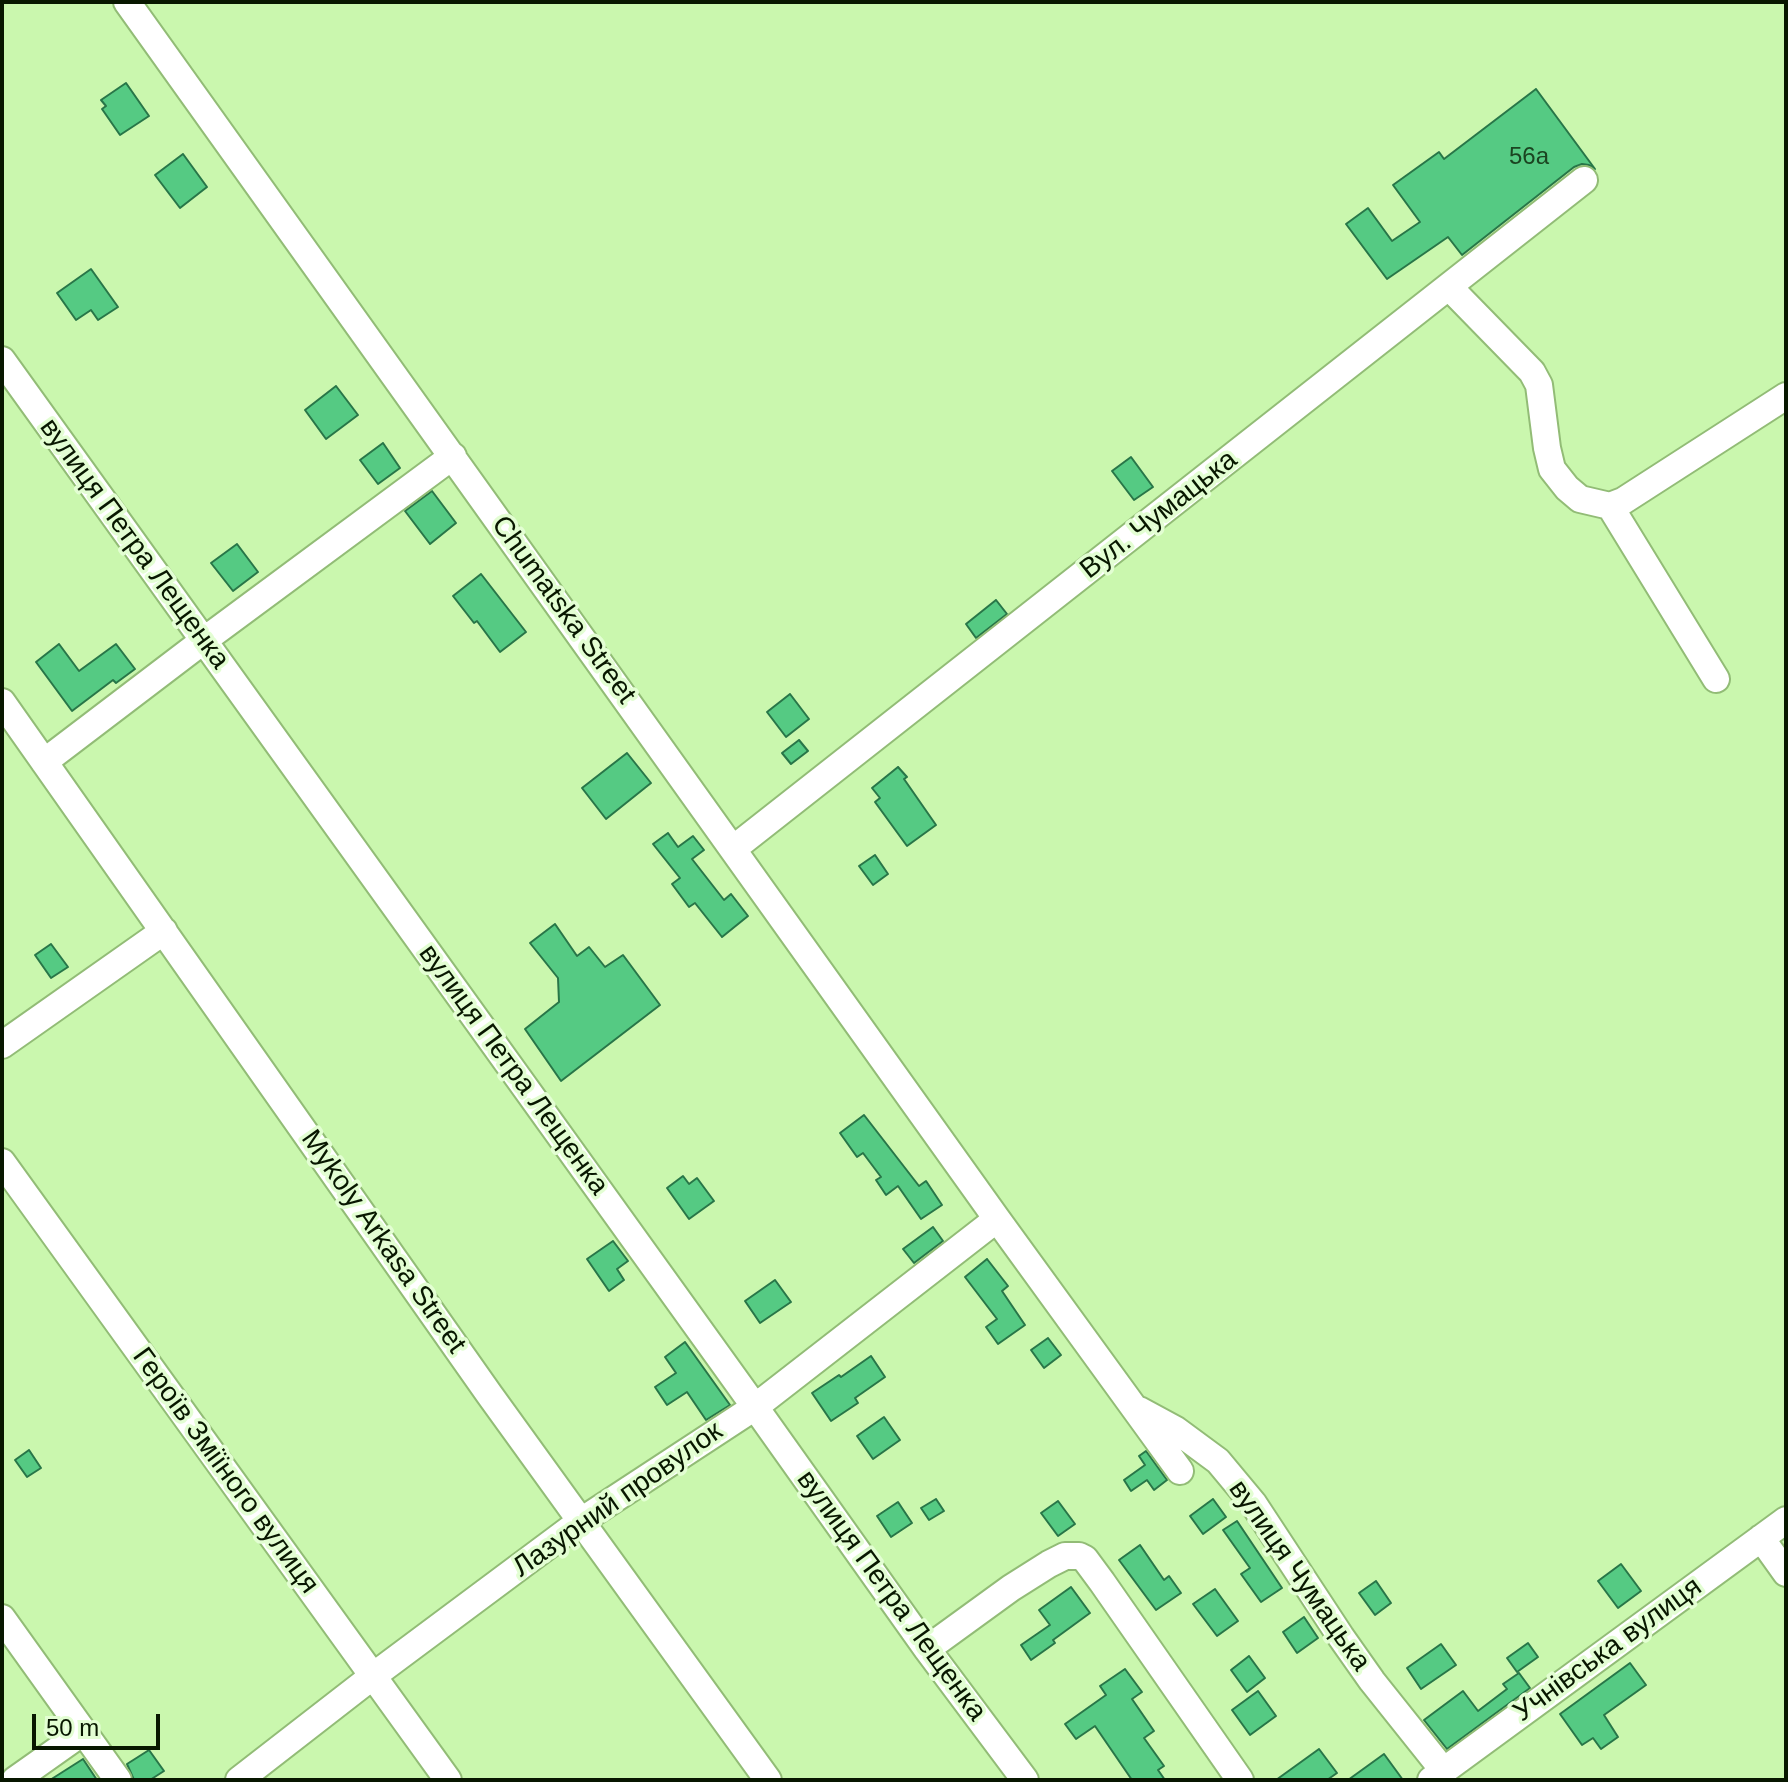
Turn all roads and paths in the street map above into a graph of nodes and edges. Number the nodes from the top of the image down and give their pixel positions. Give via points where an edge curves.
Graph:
1 (127, 2) edge
2 (1584, 180) dead end
3 (1449, 287) junction
4 (2, 360) edge
5 (10, 388) edge
6 (1786, 396) edge
7 (453, 456) junction
8 (1610, 506) junction
9 (203, 641) junction
10 (1716, 679) dead end
11 (2, 702) edge
12 (44, 762) junction
13 (733, 849) junction
14 (164, 931) junction
15 (2, 1045) edge
16 (2, 1162) edge
17 (997, 1219) junction
18 (755, 1407) junction
19 (1132, 1407) junction
20 (1180, 1471) dead end
21 (1786, 1520) edge
22 (581, 1521) junction
23 (1761, 1538) junction
24 (1786, 1573) edge
25 (2, 1618) edge
26 (927, 1649) junction
27 (373, 1676) junction
28 (83, 1732) junction
29 (1437, 1775) edge
30 (15, 1780) edge
31 (118, 1780) edge
32 (239, 1780) edge
33 (448, 1780) edge
34 (768, 1780) edge
35 (1025, 1780) edge
36 (1240, 1780) edge

1 - 7 street, Chumatska Street
2 - 3 street, Вул. Чумацька
3 - 8 street via 1532,372 1539,385 1552,469 1580,499
3 - 13 street, Вул. Чумацька
4 - 5 street, вулиця Петра Лещенка
5 - 9 street, вулиця Петра Лещенка
6 - 8 street
7 - 9 street
7 - 13 street, Chumatska Street
8 - 10 street
9 - 12 street
9 - 18 street, вулиця Петра Лещенка
11 - 12 street, Mykoly Arkasa Street
12 - 14 street, Mykoly Arkasa Street
13 - 17 street, Chumatska Street
14 - 15 street
14 - 22 street, Mykoly Arkasa Street
16 - 27 street, Героїв Зміїного вулиця
17 - 18 street, Лазурний провулок
17 - 19 street, Chumatska Street
18 - 22 street, Лазурний провулок
18 - 26 street, вулиця Петра Лещенка
19 - 20 street, Chumatska Street
19 - 29 street, вулиця Чумацька via 1218,1461 1253,1503
21 - 23 street, Учнівська вулиця
22 - 27 street, Лазурний провулок
22 - 34 street, Mykoly Arkasa Street
23 - 24 street
23 - 29 street, Учнівська вулиця
25 - 28 street
26 - 35 street, вулиця Петра Лещенка
26 - 36 street via 1049,1564 1079,1556
27 - 32 street, Лазурний провулок
27 - 33 street, Героїв Зміїного вулиця
28 - 30 street
28 - 31 street

